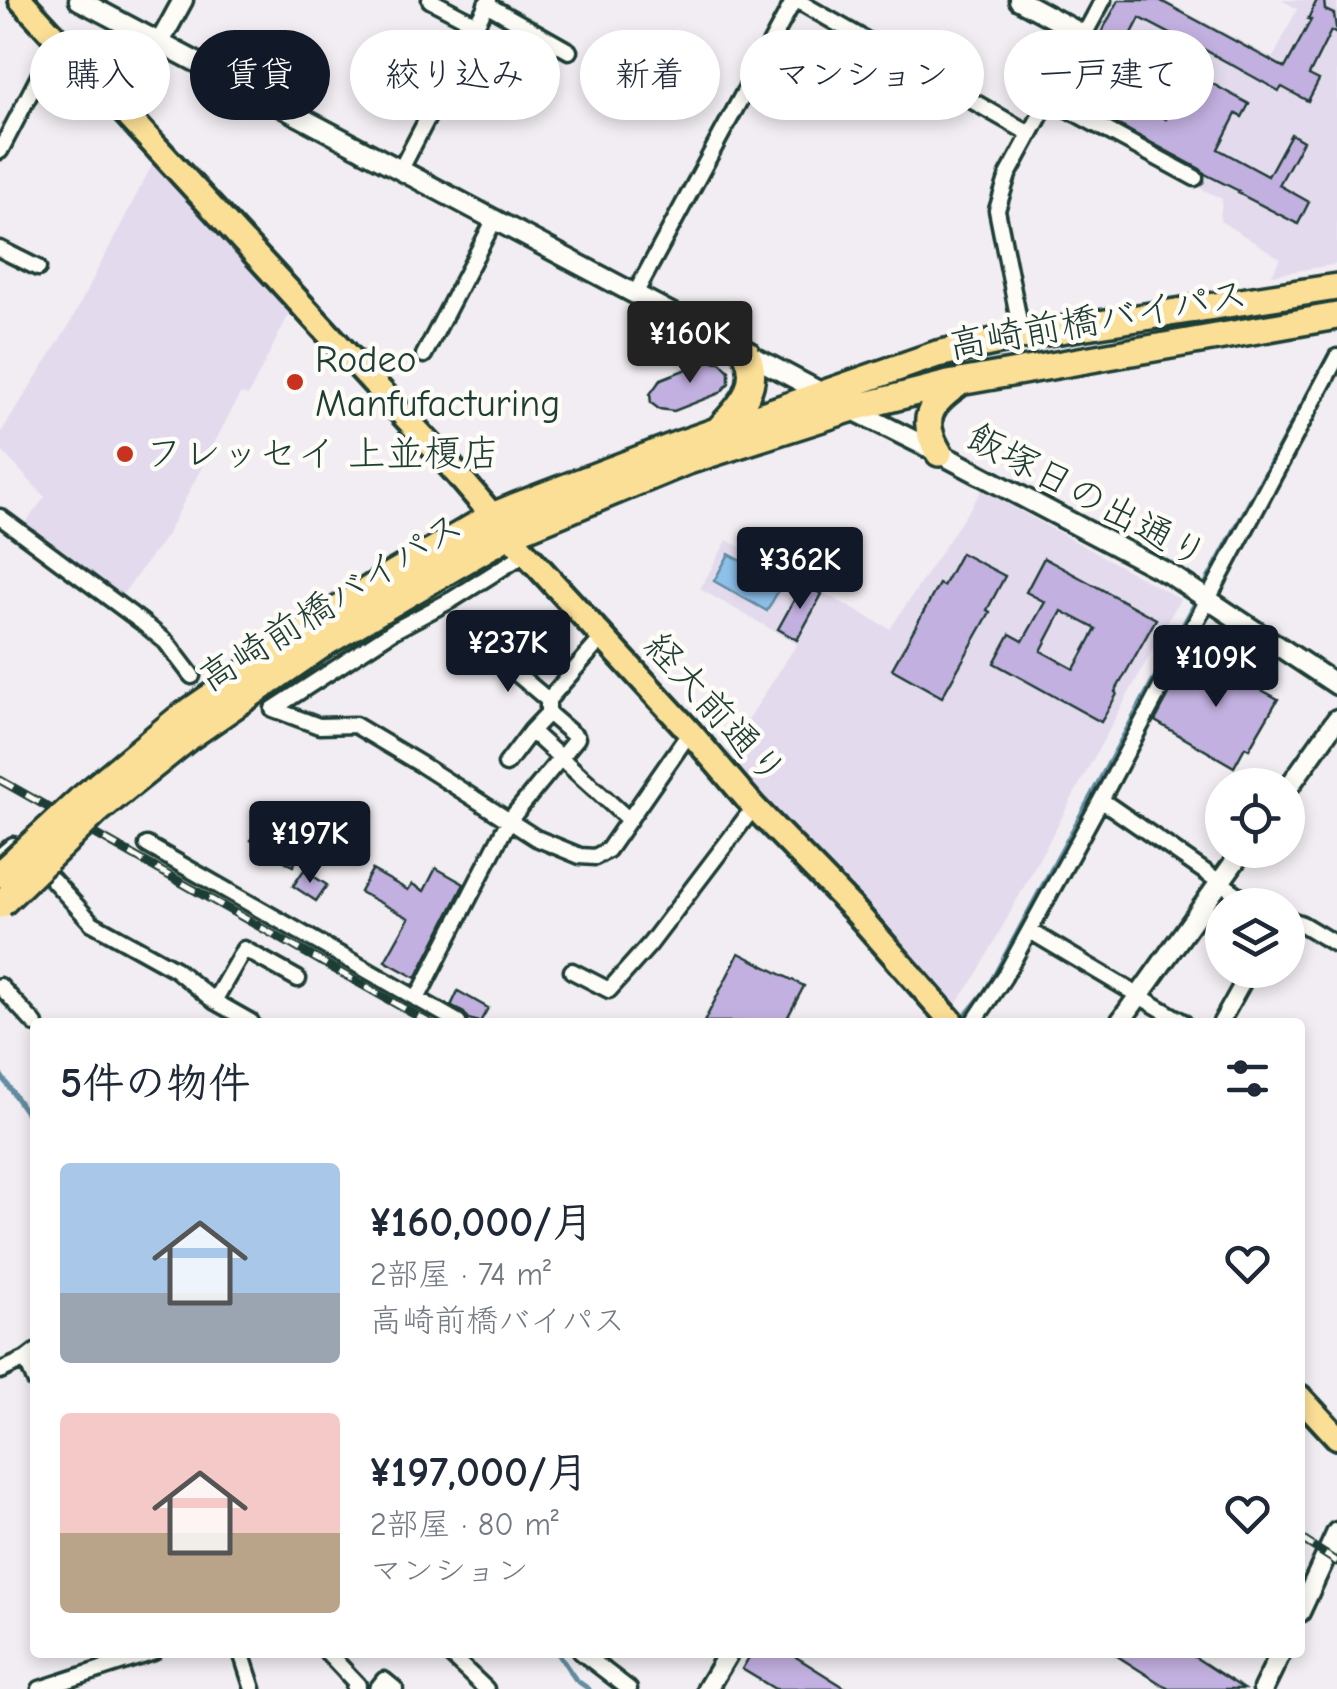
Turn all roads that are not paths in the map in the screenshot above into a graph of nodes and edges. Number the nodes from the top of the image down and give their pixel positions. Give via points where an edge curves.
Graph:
1 (21, 0) edge
2 (80, 0) edge
3 (183, 0) edge
4 (430, 0) edge
5 (795, 0) edge
6 (1019, 0) edge
7 (1103, 0) edge
8 (488, 2) edge
9 (476, 24) junction
10 (48, 30) edge
11 (137, 30) edge
12 (167, 30) edge
13 (1075, 30) edge
14 (1087, 30) edge
15 (170, 47) edge
16 (569, 51) dead end
17 (30, 94) edge
18 (131, 120) edge
19 (1038, 120) edge
20 (1088, 120) edge
21 (1030, 134) junction
22 (0, 151) edge
23 (401, 170) junction
24 (1195, 178) dead end
25 (495, 219) junction
26 (0, 249) edge
27 (38, 268) dead end
28 (1337, 287) edge
29 (634, 294) junction
30 (1337, 316) edge
31 (1022, 336) junction
32 (747, 354) junction
33 (424, 356) dead end
34 (1337, 357) edge
35 (963, 382) junction
36 (822, 393) junction
37 (850, 409) junction
38 (716, 431) junction
39 (939, 452) junction
40 (0, 517) edge
41 (509, 535) junction
42 (1210, 599) junction
43 (604, 636) junction
44 (496, 656) dead end
45 (192, 676) dead end
46 (1337, 685) edge
47 (548, 706) junction
48 (1337, 719) edge
49 (531, 731) junction
50 (690, 732) junction
51 (561, 759) junction
52 (506, 764) dead end
53 (1302, 768) edge
54 (1102, 800) junction
55 (89, 805) junction
56 (754, 807) junction
57 (629, 820) junction
58 (508, 822) junction
59 (147, 845) dead end
60 (0, 856) edge
61 (1230, 868) edge
62 (0, 874) edge
63 (1220, 882) junction
64 (1229, 888) edge
65 (0, 905) edge
66 (1305, 926) edge
67 (1030, 931) junction
68 (1337, 944) edge
69 (572, 971) dead end
70 (298, 979) dead end
71 (0, 986) edge
72 (1240, 988) edge
73 (1139, 996) junction
74 (417, 999) junction
75 (214, 1001) junction
76 (245, 1018) edge
77 (451, 1018) edge
78 (948, 1018) edge
79 (977, 1018) edge
80 (1123, 1018) edge
81 (1176, 1018) edge
82 (1224, 1018) edge
83 (30, 1019) edge
84 (30, 1356) edge
85 (0, 1371) edge
86 (1305, 1402) edge
87 (1337, 1437) edge
88 (1337, 1532) edge
89 (1305, 1601) edge
90 (243, 1658) edge
91 (333, 1658) edge
92 (453, 1658) edge
93 (589, 1658) edge
94 (725, 1658) edge
95 (1278, 1658) edge
96 (114, 1659) edge
97 (40, 1689) edge
98 (253, 1689) edge
99 (354, 1689) edge
100 (377, 1689) edge
101 (395, 1689) edge
102 (486, 1689) edge
103 (629, 1689) edge
104 (707, 1689) edge
105 (1263, 1689) edge

1 - 10 main road, 経大前通り
2 - 11 street, 飯塚日の出通り
3 - 12 street
4 - 9 street
5 - 21 street
5 - 29 street
6 - 13 street
7 - 14 street
8 - 9 street
8 - 16 street
9 - 23 street
15 - 23 street, 飯塚日の出通り
17 - 22 street
18 - 41 main road, 経大前通り
19 - 21 street
20 - 24 street
21 - 31 street via 997,210
23 - 25 street, 飯塚日の出通り
25 - 29 street, 飯塚日の出通り
25 - 33 street
26 - 27 street
28 - 31 highway, 高崎前橋バイパス
29 - 32 street, 飯塚日の出通り
30 - 35 highway, 高崎前橋バイパス
31 - 36 highway, 高崎前橋バイパス via 937,354
32 - 36 street, 飯塚日の出通り
32 - 38 highway via 749,392
34 - 42 street
35 - 37 highway, 高崎前橋バイパス
35 - 39 highway via 930,411 931,440
36 - 37 street, 飯塚日の出通り
36 - 38 highway, 高崎前橋バイパス
37 - 39 street, 飯塚日の出通り
37 - 41 highway, 高崎前橋バイパス via 688,461
38 - 41 highway, 高崎前橋バイパス via 606,471
39 - 42 street, 飯塚日の出通り
40 - 45 street via 166,642
41 - 43 main road, 経大前通り
41 - 55 highway, 高崎前橋バイパス via 324,644
41 - 58 street via 454,599 273,709 319,726 355,725
42 - 46 street, 飯塚日の出通り
42 - 54 street
43 - 47 street
43 - 50 main road, 経大前通り
44 - 47 street
47 - 49 street
47 - 51 street via 576,738
48 - 53 street
49 - 51 street
49 - 52 street
50 - 56 main road, 経大前通り
50 - 57 street
51 - 57 street
51 - 58 street
54 - 63 street
54 - 67 street
55 - 62 highway, 高崎前橋バイパス, bridge
55 - 65 highway, 高崎前橋バイパス, bridge
56 - 69 street via 609,990
56 - 78 main road, 経大前通り
57 - 58 street via 595,857
58 - 74 street
59 - 74 street
60 - 75 street via 18,846 92,923 175,970
61 - 63 street
63 - 64 street
63 - 73 street
66 - 68 street
67 - 73 street
67 - 79 street
70 - 75 street via 244,949
71 - 83 street
72 - 82 street
73 - 80 street
73 - 81 street
74 - 77 street
75 - 76 street
84 - 85 street
86 - 87 main road
88 - 89 street
90 - 98 street
91 - 99 street via 358,1685
92 - 102 street
93 - 103 street
94 - 104 street
95 - 105 street
96 - 97 street
100 - 101 street via 384,1680

